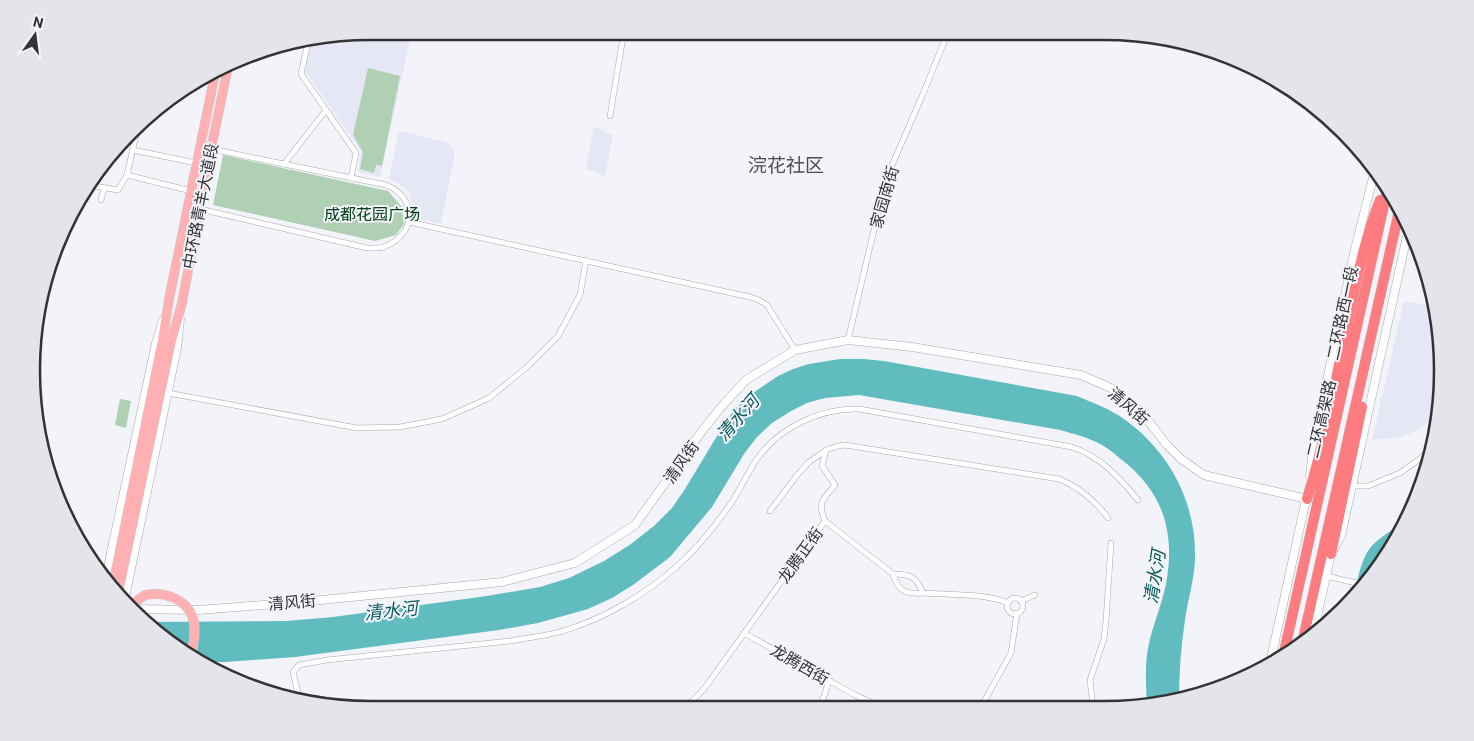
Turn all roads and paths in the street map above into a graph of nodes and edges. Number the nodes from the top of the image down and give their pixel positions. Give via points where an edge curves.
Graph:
1 (623, 40) edge
2 (945, 40) edge
3 (307, 46) edge
4 (227, 73) edge
5 (214, 79) edge
6 (326, 110) junction
7 (610, 116) dead end
8 (136, 138) edge
9 (211, 149) junction
10 (134, 150) junction
11 (196, 163) junction
12 (284, 164) junction
13 (127, 175) junction
14 (351, 178) junction
15 (1373, 179) edge
16 (96, 187) edge
17 (104, 188) junction
18 (191, 191) junction
19 (1383, 195) edge
20 (1385, 197) edge
21 (101, 200) dead end
22 (200, 209) junction
23 (1398, 221) edge
24 (409, 222) junction
25 (1399, 223) edge
26 (1406, 238) edge
27 (586, 260) junction
28 (169, 298) junction
29 (182, 303) junction
30 (848, 340) junction
31 (166, 345) junction
32 (795, 350) junction
33 (168, 392) junction
34 (826, 450) junction
35 (1423, 456) edge
36 (809, 462) junction
37 (822, 466) junction
38 (1352, 486) junction
39 (1306, 499) junction
40 (1138, 500) dead end
41 (770, 511) dead end
42 (1108, 518) dead end
43 (825, 521) junction
44 (1111, 543) dead end
45 (1331, 554) junction
46 (107, 571) edge
47 (892, 574) junction
48 (1326, 576) junction
49 (114, 579) edge
50 (1356, 583) edge
51 (120, 585) edge
52 (126, 592) edge
53 (923, 593) junction
54 (1035, 595) dead end
55 (1021, 601) junction
56 (135, 602) edge
57 (1008, 603) junction
58 (142, 608) edge
59 (1017, 614) junction
60 (1315, 624) edge
61 (744, 633) junction
62 (1304, 633) edge
63 (1285, 646) edge
64 (193, 649) edge
65 (1272, 655) edge
66 (829, 681) junction
67 (298, 693) edge
68 (693, 701) edge
69 (822, 701) edge
70 (868, 701) edge
71 (984, 701) edge
72 (1092, 701) edge

1 - 7 street
2 - 30 street, 家园南街 via 886,179
3 - 6 street via 300,74
4 - 9 main road, 中环路青羊大道段
5 - 11 main road, 中环路青羊大道段
6 - 12 street
6 - 14 street via 356,153
8 - 10 street
9 - 12 street
9 - 22 main road, 中环路青羊大道段
10 - 11 street
10 - 13 street
11 - 18 main road, 中环路青羊大道段
12 - 14 street
13 - 17 street via 118,190
13 - 18 street
14 - 24 street via 395,188 408,203
15 - 39 main road, 二环路西一段 via 1318,422
16 - 17 street
17 - 21 street
18 - 28 main road, 中环路青羊大道段
19 - 39 highway via 1361,260 1322,445
20 - 63 highway, 二环高架路
22 - 24 street via 367,248 385,247 402,236
22 - 29 main road, 中环路青羊大道段
23 - 62 highway, 二环高架路
24 - 27 street
25 - 45 highway
26 - 38 main road
27 - 32 street via 759,300 767,304
27 - 33 street via 580,295 558,336 489,398 442,419 400,427 357,428
28 - 31 main road, 中环路青羊大道段
28 - 46 main road via 156,343
29 - 31 main road, 中环路青羊大道段
29 - 33 main road
30 - 32 main road, 清风街
30 - 39 main road, 清风街 via 912,347 1082,375 1111,388 1142,413 1181,460 1204,475
31 - 49 main road, bridge
31 - 51 main road, bridge
32 - 58 main road, 清风街 via 746,380 722,406 636,525 575,562 502,582 199,610
33 - 52 main road
34 - 36 street
34 - 37 street
34 - 42 street via 855,446 1059,479 1086,495
35 - 38 street via 1400,473 1368,486
36 - 37 street
36 - 41 street
37 - 43 street via 835,485 821,502
38 - 45 main road via 1341,536
39 - 65 main road, 二环路西一段
40 - 67 street via 1109,468 1072,447 859,409 836,410 803,421 773,441 757,460 732,502 698,544 675,568 620,607 564,631 527,638 299,665 293,672
43 - 47 street, 龙腾正街
43 - 61 street, 龙腾正街
44 - 72 street via 1104,639 1090,680
45 - 48 main road
47 - 53 street, 龙腾正街 via 912,576
47 - 53 street via 903,591
48 - 50 street
48 - 60 main road
53 - 57 street
54 - 55 street
55 - 57 street via 1013,598
55 - 59 street via 1022,608
56 - 64 main road, bridge via 152,594 177,599 189,610 194,622
57 - 59 street via 1008,610
59 - 71 street via 1011,653
61 - 66 street, 龙腾西街
61 - 68 street, 龙腾正街
66 - 69 street
66 - 70 street, 龙腾西街

